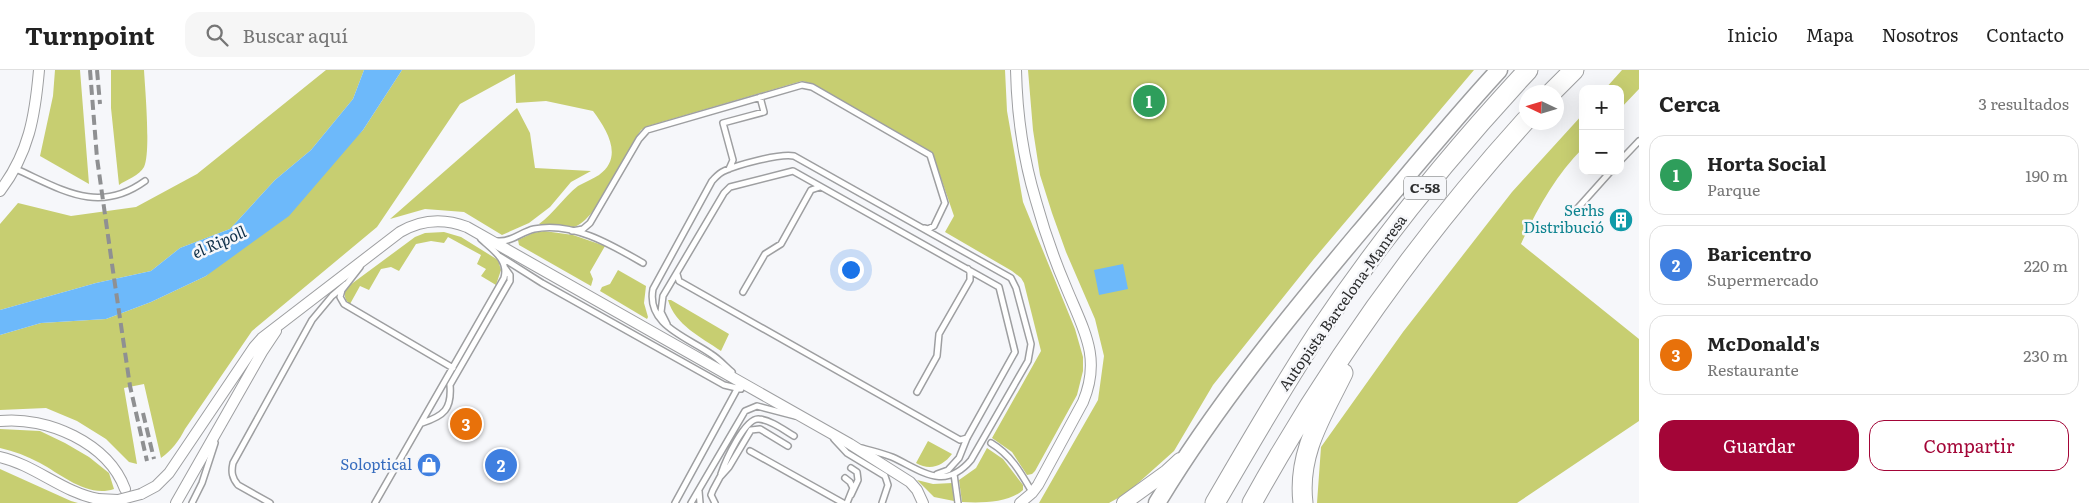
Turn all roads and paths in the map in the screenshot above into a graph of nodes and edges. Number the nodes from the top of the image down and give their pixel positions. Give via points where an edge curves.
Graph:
1 (39, 70) edge
2 (1016, 70) edge
3 (1499, 70) edge
4 (1528, 70) edge
5 (1574, 70) edge
6 (1559, 85) edge
7 (760, 96) junction
8 (1519, 128) edge
9 (1639, 141) edge
10 (1624, 157) edge
11 (16, 169) junction
12 (727, 170) junction
13 (1607, 175) edge
14 (145, 181) dead end
15 (821, 187) junction
16 (0, 191) edge
17 (1576, 210) dead end
18 (467, 227) junction
19 (923, 228) junction
20 (572, 231) junction
21 (490, 240) junction
22 (372, 253) junction
23 (499, 256) junction
24 (643, 263) dead end
25 (505, 268) junction
26 (968, 269) junction
27 (677, 274) junction
28 (346, 284) junction
29 (743, 292) dead end
30 (294, 313) junction
31 (1369, 317) junction
32 (671, 328) junction
33 (453, 368) junction
34 (741, 385) junction
35 (917, 392) dead end
36 (1279, 394) junction
37 (806, 418) junction
38 (223, 420) junction
39 (1301, 420) junction
40 (0, 421) edge
41 (422, 423) junction
42 (1205, 428) junction
43 (828, 431) junction
44 (794, 436) dead end
45 (967, 438) junction
46 (991, 443) dead end
47 (850, 444) junction
48 (788, 446) dead end
49 (750, 451) dead end
50 (0, 457) edge
51 (851, 468) dead end
52 (917, 471) junction
53 (954, 474) junction
54 (720, 477) junction
55 (845, 478) dead end
56 (700, 488) junction
57 (125, 489) dead end
58 (1032, 493) junction
59 (851, 495) junction
60 (193, 502) edge
61 (176, 503) edge
62 (270, 503) edge
63 (375, 503) edge
64 (675, 503) edge
65 (692, 503) edge
66 (700, 503) edge
67 (715, 503) edge
68 (845, 503) edge
69 (882, 503) edge
70 (923, 503) edge
71 (958, 503) edge
72 (1020, 503) edge
73 (1124, 503) edge
74 (1157, 503) edge
75 (1201, 503) edge
76 (1215, 503) edge
77 (1252, 503) edge
78 (1262, 503) edge
79 (1303, 503) edge

1 - 11 street via 27,144
2 - 58 street via 1020,133 1026,166 1053,253 1084,328 1091,360 1089,383 1082,402
3 - 42 main road via 1435,142 1248,368
4 - 36 highway, Autopista Barcelona-Manresa / C-58 via 1394,227
5 - 6 highway
7 - 12 lane via 764,112 723,123 733,163
7 - 19 lane via 797,86 812,87 930,155 945,203 932,228
7 - 20 lane via 647,130 590,223 583,229
8 - 31 highway, Autopista Barcelona-Manresa / C-58 via 1443,218
9 - 10 lane
11 - 14 lane via 81,197 117,194
11 - 16 street
12 - 19 lane via 782,155 794,156
12 - 32 lane via 712,181 653,289 655,314
13 - 17 lane
15 - 26 lane
15 - 27 lane via 790,170 727,189
15 - 29 lane via 811,190 781,244 765,254
18 - 21 street
18 - 22 street via 437,221 418,224 400,232
18 - 23 lane
19 - 53 lane via 1011,278 1031,344 1028,361 971,460
20 - 21 lane via 543,228 506,241
20 - 24 lane via 602,240
21 - 34 street
22 - 28 lane
22 - 30 street
23 - 25 lane
23 - 34 lane via 724,385
25 - 33 lane via 504,278
25 - 41 lane via 510,281 450,385 450,401 441,415
26 - 35 lane via 970,280 939,334 937,356
26 - 45 lane via 999,288 1015,352
27 - 32 lane via 661,301 662,316
27 - 45 lane via 679,281 906,410 960,440
28 - 33 lane via 340,297 344,304
28 - 62 lane via 312,320 233,463 234,480 238,485
30 - 38 street via 270,338
30 - 50 street, bridge via 254,347 169,473 156,486 141,494 118,500 98,499 76,493 27,467
31 - 39 highway, Autopista Barcelona-Manresa / C-58
31 - 79 highway via 1306,453 1302,472
32 - 34 lane via 713,355
33 - 41 lane
34 - 37 street
34 - 64 lane
36 - 75 highway
36 - 76 highway, Autopista Barcelona-Manresa / C-58
37 - 43 street
37 - 56 lane via 757,406 748,408
38 - 60 lane
38 - 61 street
39 - 77 highway, Autopista Barcelona-Manresa / C-58
39 - 78 highway
40 - 57 street via 37,422 68,434 108,460
41 - 63 lane
42 - 73 street via 1176,464
42 - 74 main road
43 - 47 street
43 - 69 lane via 847,454 885,476 888,485
44 - 54 lane via 766,420 752,420 728,456
45 - 52 lane via 959,458 948,470 933,475
46 - 58 lane via 1014,462
47 - 52 lane via 892,457
47 - 70 street via 910,482
48 - 54 lane via 760,430 751,430
49 - 68 lane
51 - 59 lane via 858,480
52 - 53 lane via 936,477
53 - 71 lane
54 - 67 lane via 711,495
55 - 59 lane via 852,484
56 - 65 lane
56 - 66 lane
58 - 72 street
59 - 68 lane

